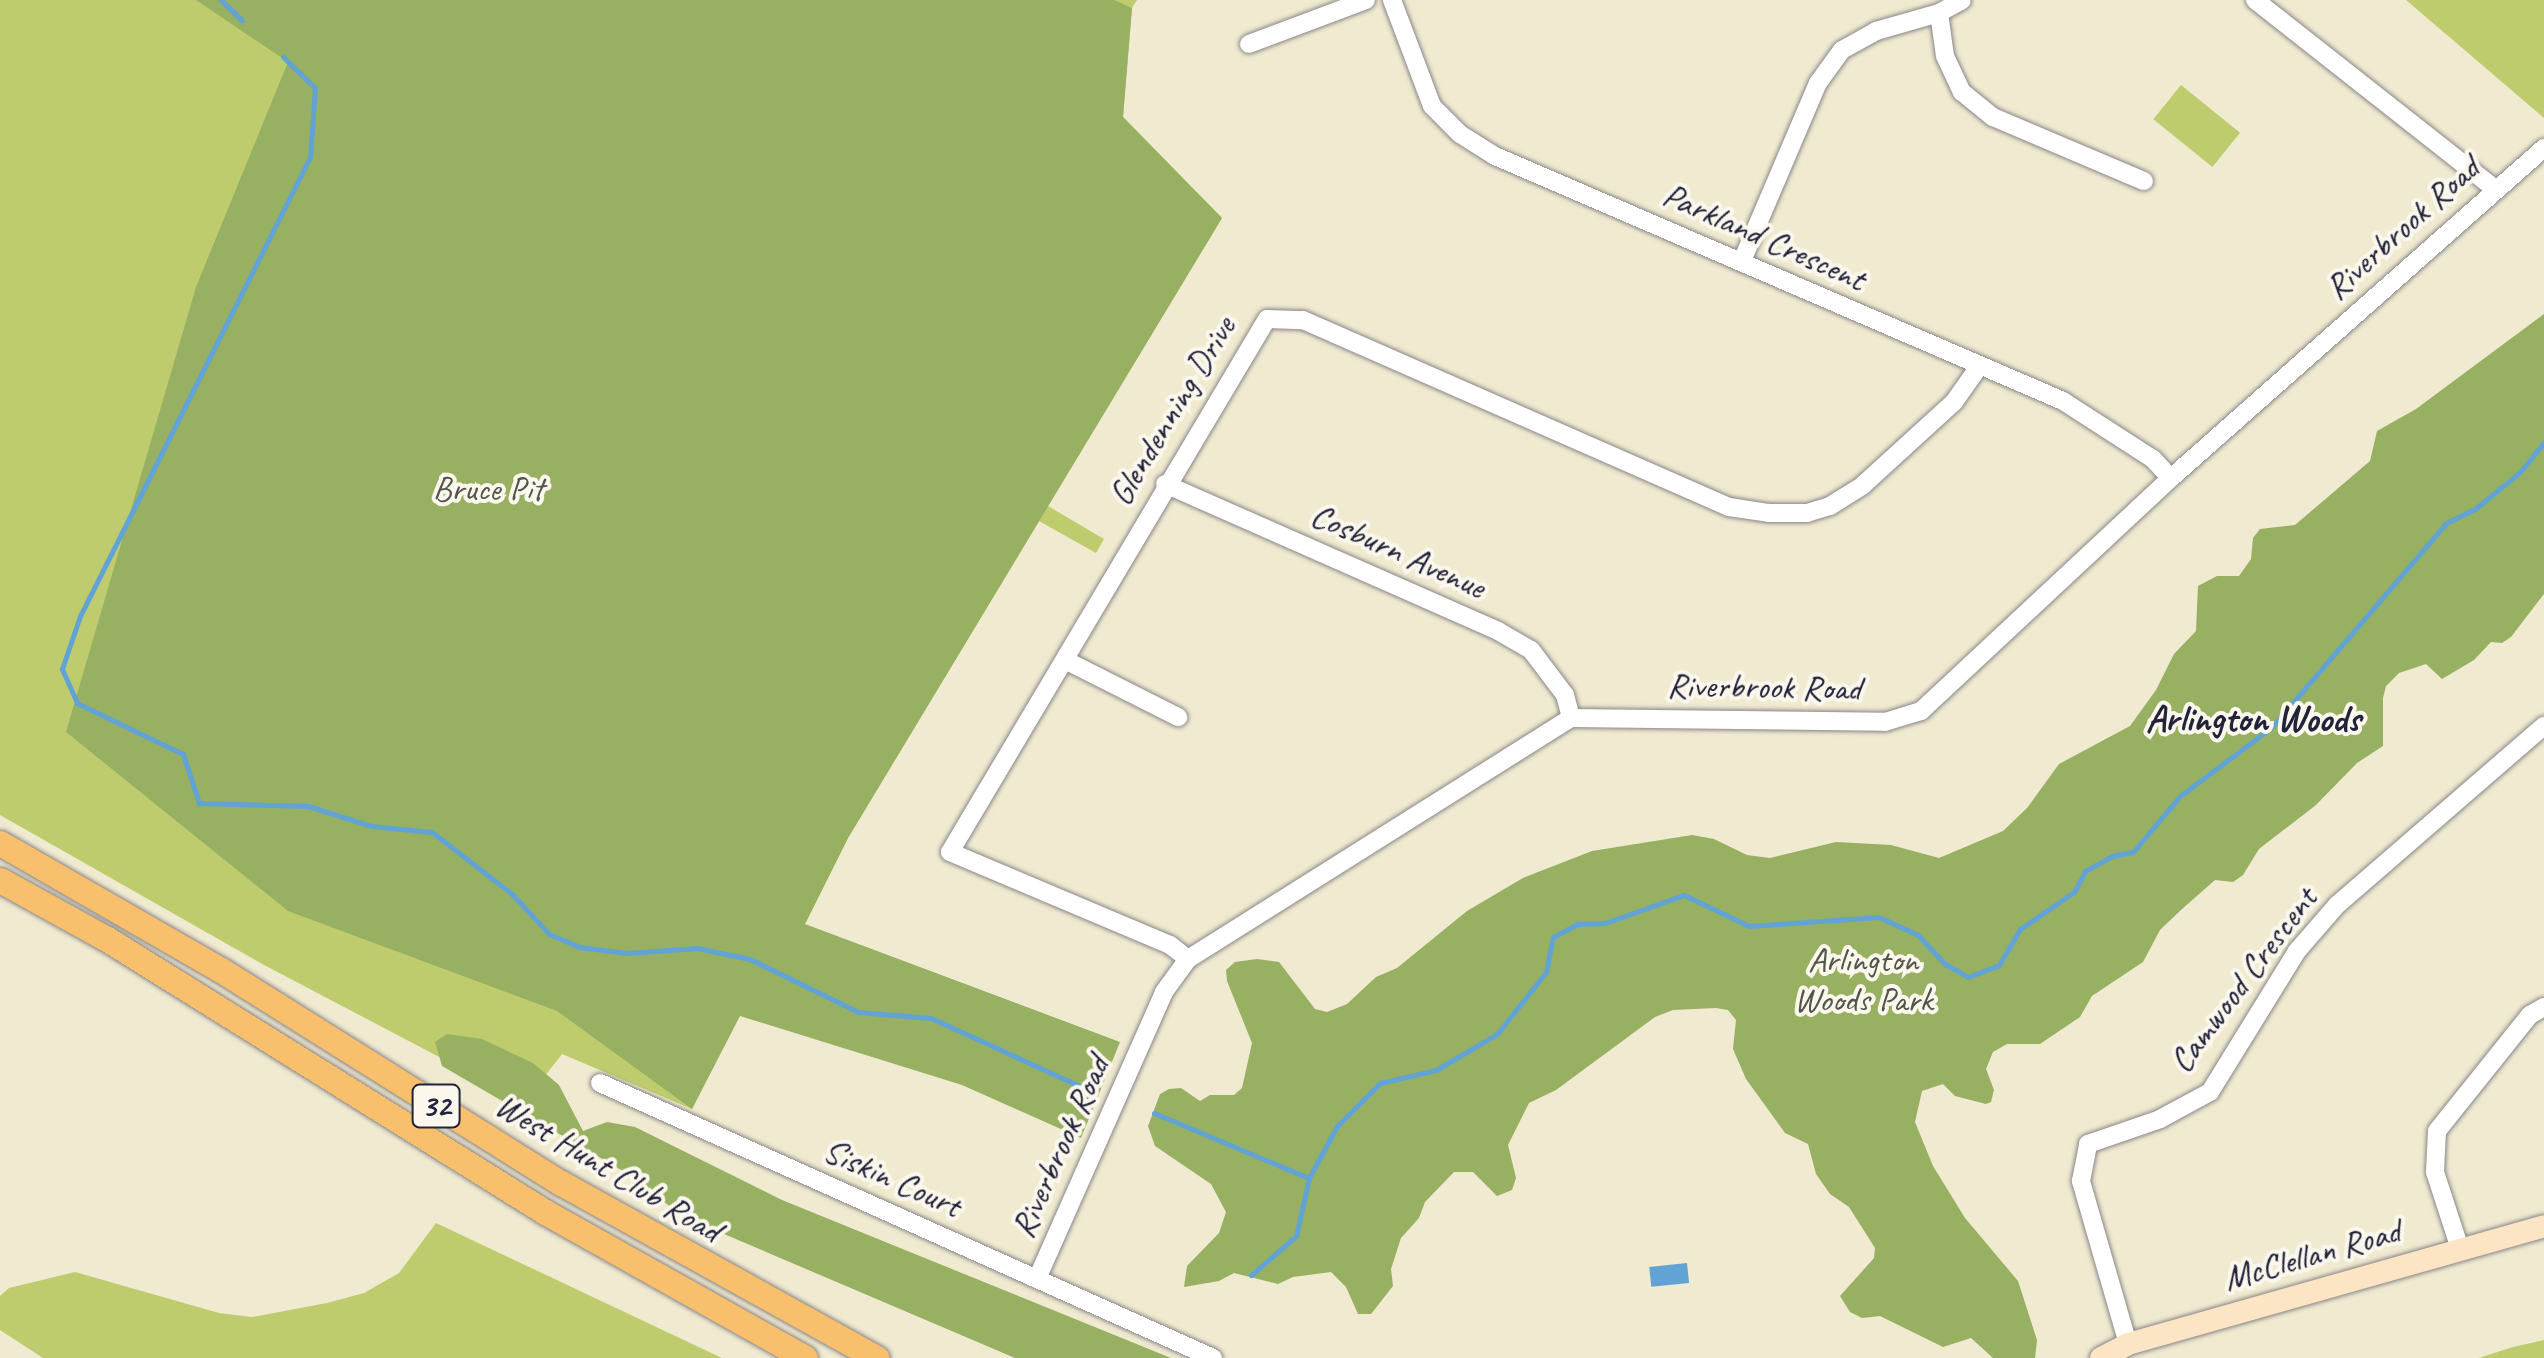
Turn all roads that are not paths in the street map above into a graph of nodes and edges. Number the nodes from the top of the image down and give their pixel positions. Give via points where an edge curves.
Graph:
1 (1366, 0) edge
2 (1392, 0) edge
3 (1962, 0) edge
4 (2255, 0) edge
5 (1939, 13) junction
6 (1249, 44) dead end
7 (2544, 148) edge
8 (2144, 182) dead end
9 (2494, 188) junction
10 (1742, 261) junction
11 (1978, 368) junction
12 (2171, 478) junction
13 (1165, 484) junction
14 (1065, 660) junction
15 (1178, 717) dead end
16 (1572, 718) junction
17 (2544, 726) edge
18 (0, 843) edge
19 (0, 880) edge
20 (1188, 958) junction
21 (2544, 1007) edge
22 (600, 1083) dead end
23 (2544, 1226) edge
24 (2460, 1249) junction
25 (1036, 1278) junction
26 (2128, 1344) junction
27 (805, 1358) edge
28 (877, 1358) edge
29 (1213, 1358) edge
30 (2101, 1358) edge

1 - 6 street
2 - 10 street, Parkland Crescent via 1432,106 1460,134 1495,156
3 - 5 street
4 - 9 street
5 - 8 street via 1946,56 1962,92 1994,117
5 - 10 street via 1876,31 1842,50 1818,83
7 - 9 street, Riverbrook Road
9 - 12 street, Riverbrook Road
10 - 11 street, Parkland Crescent
11 - 12 street, Parkland Crescent via 2063,401
11 - 13 street, Glendenning Drive via 1954,402 1863,485 1807,514 1768,513 1729,507 1303,320 1266,319
12 - 16 street, Riverbrook Road via 1921,710 1884,722
13 - 14 street, Glendenning Drive
13 - 16 street, Cosburn Avenue via 1498,630 1531,650 1565,696
14 - 15 street
14 - 20 street, Glendenning Drive via 950,852 1170,944
16 - 20 street, Riverbrook Road
17 - 26 street, Camwood Crescent via 2337,905 2297,951 2210,1092 2160,1120 2088,1144 2080,1181
18 - 28 main road, West Hunt Club Road / 32 via 220,970 561,1183
19 - 27 main road, West Hunt Club Road / 32 via 108,939 544,1212
20 - 25 street, Riverbrook Road via 1164,992
21 - 24 street via 2530,1015 2437,1132 2435,1172
22 - 25 street, Siskin Court
23 - 24 street, McClellan Road
24 - 26 street, McClellan Road
25 - 29 street, Siskin Court
26 - 30 street, McClellan Road

